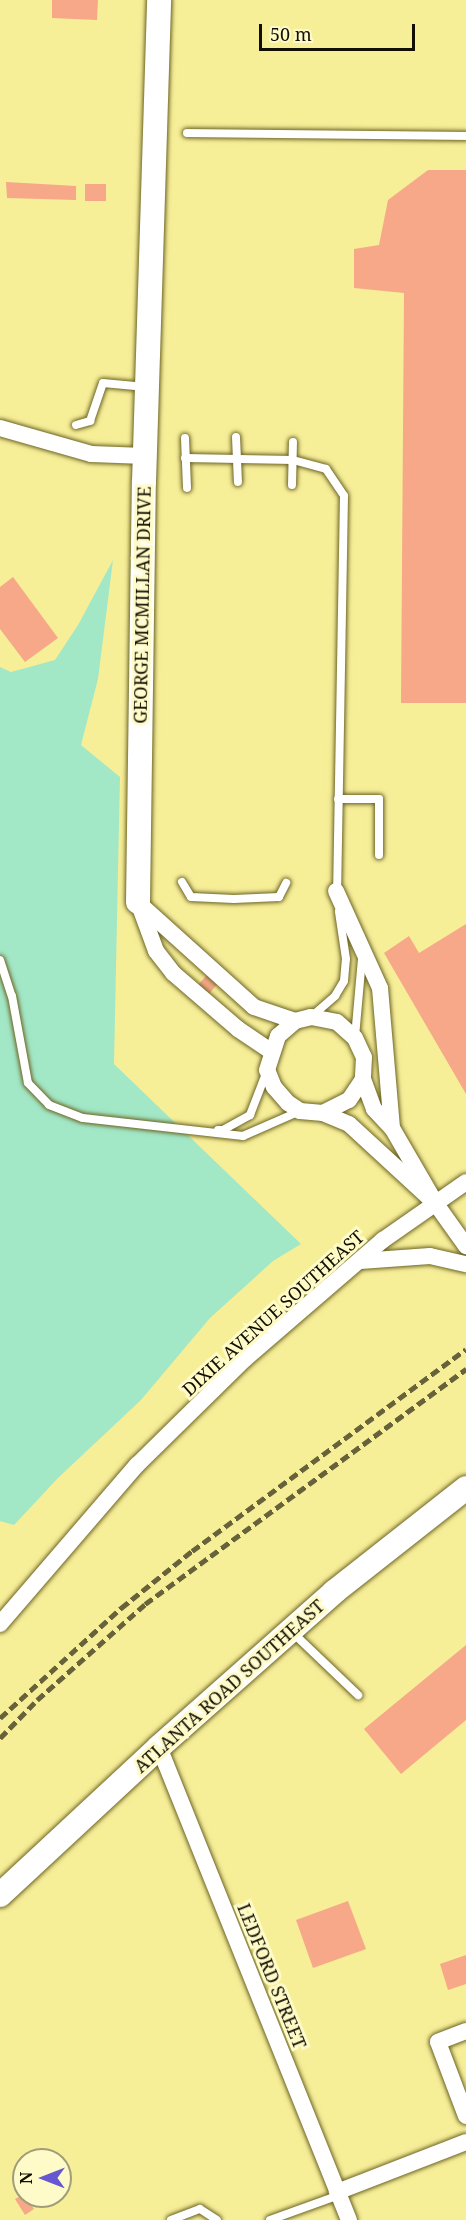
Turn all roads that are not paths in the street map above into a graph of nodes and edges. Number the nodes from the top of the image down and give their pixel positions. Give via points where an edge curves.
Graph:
1 (159, 0) edge
2 (187, 133) dead end
3 (466, 136) edge
4 (147, 387) junction
5 (76, 425) dead end
6 (0, 428) edge
7 (236, 437) dead end
8 (185, 438) dead end
9 (293, 442) dead end
10 (145, 456) junction
11 (185, 458) junction
12 (237, 460) junction
13 (293, 460) junction
14 (238, 482) dead end
15 (292, 485) dead end
16 (187, 488) dead end
17 (338, 799) junction
18 (379, 855) dead end
19 (182, 882) dead end
20 (286, 883) dead end
21 (336, 891) junction
22 (138, 902) junction
23 (362, 950) junction
24 (0, 960) edge
25 (303, 1019) junction
26 (355, 1038) junction
27 (271, 1051) junction
28 (267, 1070) junction
29 (363, 1079) junction
30 (300, 1111) junction
31 (323, 1113) junction
32 (83, 1118) junction
33 (392, 1128) junction
34 (466, 1182) edge
35 (436, 1203) junction
36 (466, 1246) edge
37 (360, 1261) junction
38 (466, 1264) edge
39 (466, 1488) edge
40 (0, 1624) edge
41 (291, 1630) junction
42 (357, 1695) dead end
43 (159, 1747) junction
44 (0, 1895) edge
45 (466, 2031) edge
46 (466, 2116) edge
47 (466, 2142) edge
48 (338, 2194) junction
49 (171, 2220) edge
50 (217, 2220) edge
51 (270, 2220) edge
52 (349, 2220) edge

1 - 4 street, GEORGE MCMILLAN DRIVE
2 - 3 lane
4 - 5 lane via 103,383 90,421
4 - 10 street, GEORGE MCMILLAN DRIVE
6 - 10 street via 91,454
7 - 12 lane
8 - 11 lane
9 - 13 lane
10 - 22 street, GEORGE MCMILLAN DRIVE
11 - 12 lane
11 - 16 lane
12 - 13 lane
12 - 14 lane
13 - 15 lane
13 - 17 lane via 326,469 344,496
17 - 18 lane via 379,799
17 - 21 lane
19 - 20 lane via 191,897 234,899 279,897
21 - 23 street
21 - 25 lane via 346,959 344,981 335,996
22 - 25 street via 254,1007
22 - 27 street, GEORGE MCMILLAN DRIVE via 156,951 173,973 238,1029
23 - 26 lane
23 - 33 street via 380,988
24 - 32 lane via 12,996 27,1083 49,1105
25 - 26 street via 337,1022
25 - 27 street via 278,1036
26 - 29 street via 364,1057
27 - 28 street
28 - 30 street via 274,1087
28 - 32 lane via 250,1115 223,1130
29 - 31 street via 349,1100
29 - 33 street via 374,1109
30 - 31 street
30 - 32 lane via 243,1136
31 - 35 street via 349,1124
33 - 35 street
34 - 35 street, DIXIE AVENUE SOUTHEAST
35 - 36 street
35 - 37 street, DIXIE AVENUE SOUTHEAST
37 - 38 street via 430,1256
37 - 40 street, DIXIE AVENUE SOUTHEAST via 245,1359 137,1464
39 - 41 street, ATLANTA ROAD SOUTHEAST
41 - 42 lane
41 - 43 street, ATLANTA ROAD SOUTHEAST
43 - 44 street, ATLANTA ROAD SOUTHEAST
43 - 48 street, LEDFORD STREET
45 - 46 street via 438,2042
47 - 48 street
48 - 51 lane
48 - 52 street, LEDFORD STREET
49 - 50 lane via 200,2209

